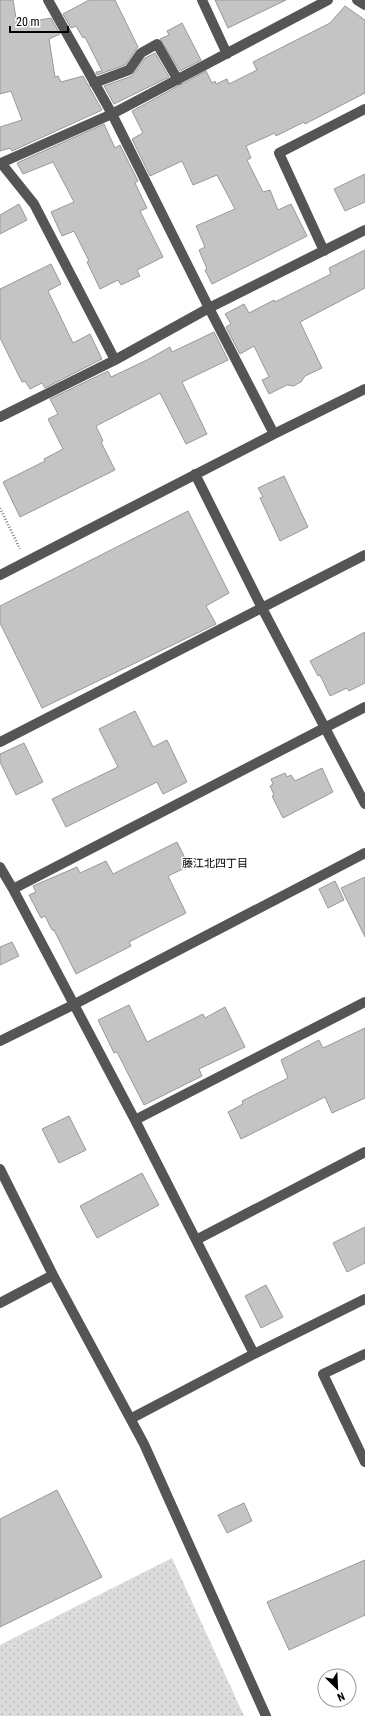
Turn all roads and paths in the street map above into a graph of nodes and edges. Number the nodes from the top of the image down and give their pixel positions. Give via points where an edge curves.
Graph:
1 (48, 0) edge
2 (202, 0) edge
3 (328, 0) edge
4 (357, 0) edge
5 (365, 5) edge
6 (227, 54) junction
7 (178, 80) junction
8 (94, 83) junction
9 (365, 109) edge
10 (112, 114) junction
11 (0, 162) edge
12 (365, 230) edge
13 (324, 251) junction
14 (209, 308) junction
15 (115, 360) junction
16 (365, 389) edge
17 (0, 417) edge
18 (274, 434) junction
19 (195, 474) junction
20 (0, 508) edge
21 (365, 555) edge
22 (26, 562) junction
23 (0, 575) edge
24 (262, 608) junction
25 (365, 707) edge
26 (324, 727) junction
27 (0, 742) edge
28 (365, 804) edge
29 (365, 853) edge
30 (0, 867) edge
31 (12, 889) junction
32 (365, 1002) edge
33 (73, 1005) junction
34 (0, 1041) edge
35 (135, 1120) junction
36 (365, 1152) edge
37 (0, 1170) edge
38 (196, 1240) junction
39 (53, 1275) junction
40 (365, 1299) edge
41 (0, 1303) edge
42 (254, 1354) junction
43 (365, 1354) edge
44 (132, 1418) junction
45 (365, 1462) edge
46 (266, 1716) edge

1 - 8 street
2 - 6 street
3 - 6 street
4 - 5 street
6 - 7 street
7 - 8 street via 157,44 141,53 129,70
7 - 10 street
8 - 10 street
9 - 13 street via 279,153
10 - 11 street
10 - 14 street
11 - 15 street via 34,204
12 - 13 street
13 - 14 street
14 - 15 street
14 - 18 street
15 - 17 street
16 - 18 street
18 - 19 street
19 - 22 street
19 - 24 street
20 - 22 path
21 - 24 street
22 - 23 street
24 - 26 street
24 - 27 street
25 - 26 street
26 - 28 street
26 - 31 street
29 - 33 street
30 - 31 street
31 - 33 street
32 - 35 street
33 - 34 street
33 - 35 street
35 - 38 street
36 - 38 street
37 - 39 street
38 - 42 street
39 - 41 street
39 - 44 street
40 - 42 street
42 - 44 street
43 - 45 street via 323,1374
44 - 46 street

